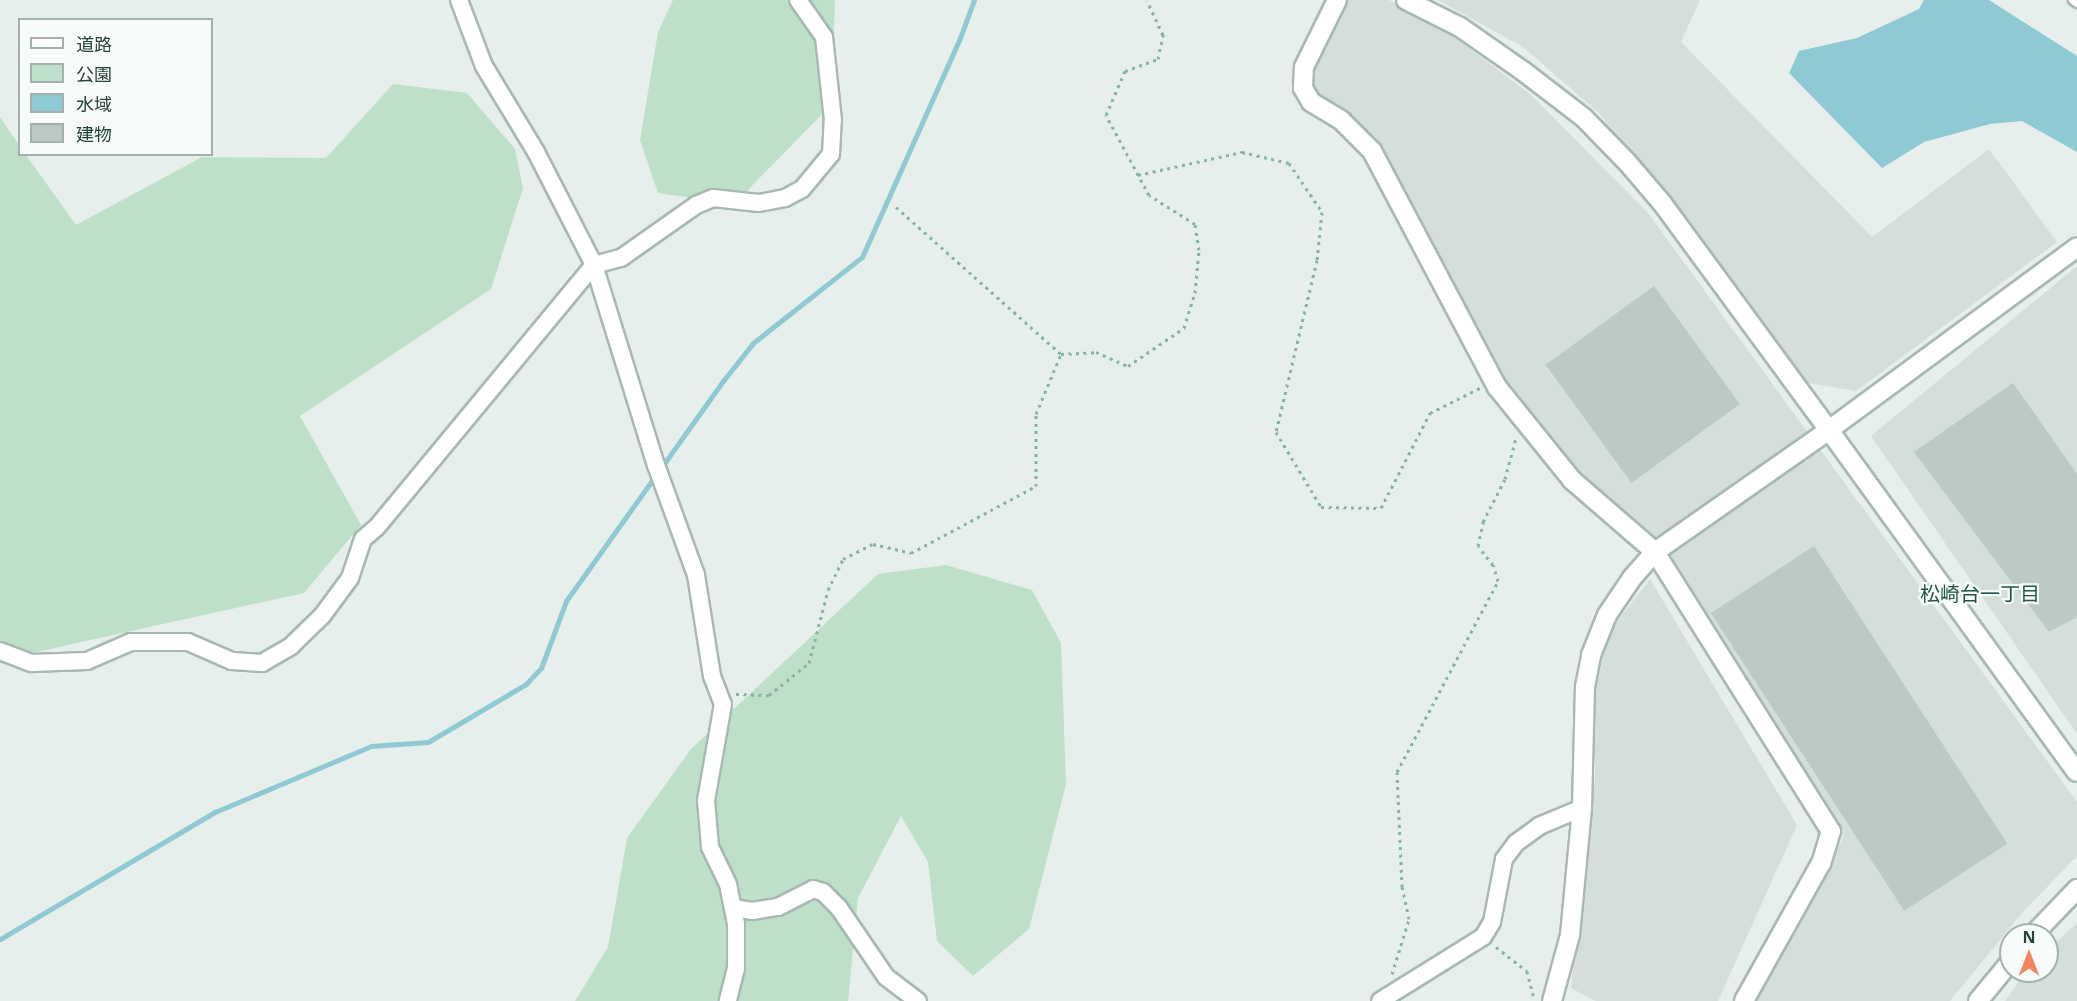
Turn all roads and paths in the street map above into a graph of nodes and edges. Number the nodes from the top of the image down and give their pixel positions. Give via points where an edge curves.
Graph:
1 (459, 0) edge
2 (798, 0) edge
3 (1148, 0) edge
4 (1337, 0) edge
5 (1406, 0) edge
6 (2073, 0) edge
7 (2077, 3) edge
8 (1138, 175) junction
9 (896, 207) dead end
10 (2077, 247) edge
11 (594, 265) junction
12 (1061, 354) junction
13 (1493, 381) junction
14 (1521, 420) junction
15 (1829, 430) junction
16 (1655, 552) junction
17 (0, 651) edge
18 (719, 694) junction
19 (2077, 772) edge
20 (1582, 808) junction
21 (2077, 890) edge
22 (733, 909) junction
23 (2045, 923) edge
24 (1483, 937) junction
25 (1999, 976) edge
26 (1382, 1000) edge
27 (728, 1001) edge
28 (918, 1001) edge
29 (1534, 1001) edge
30 (1552, 1001) edge
31 (1744, 1001) edge
32 (1978, 1001) edge

1 - 11 street via 484,66 536,152
2 - 11 street via 824,37 833,120 831,154 802,189 785,198 759,203 713,198 696,205 621,258
3 - 8 path via 1163,34 1158,59 1125,71 1106,115
4 - 13 street via 1304,68 1304,88 1311,102 1341,120 1372,151
5 - 15 street via 1460,27 1591,126 1662,203
6 - 7 lane
8 - 12 path via 1149,195 1194,224 1199,250 1194,293 1184,328 1128,366 1096,352
8 - 13 path via 1242,152 1289,163 1322,212 1317,260 1276,432 1321,507 1381,508 1430,413
9 - 12 path
10 - 15 street
11 - 17 street via 385,518 363,539 350,578 322,616 291,646 262,663 232,661 188,642 131,642 87,661 32,663
11 - 18 street via 656,465 696,575 712,676
12 - 18 path via 1036,414 1036,486 910,553 873,544 843,559 828,590 809,663 769,695
13 - 14 street
14 - 16 street via 1572,480
14 - 26 path via 1505,479 1483,522 1478,546 1493,565 1498,581 1397,772 1402,887 1409,919
15 - 16 street
15 - 19 street
16 - 20 street via 1607,615 1591,655 1583,712
16 - 31 street via 1831,831 1821,863
18 - 22 street via 723,704 706,800 710,847 729,884
20 - 24 street via 1539,826 1516,843 1504,859 1492,922
20 - 30 street via 1570,935
21 - 23 street
22 - 27 street via 736,968
22 - 28 street via 778,907 813,889 823,892 840,908 886,977
24 - 26 street
24 - 29 path via 1527,971
25 - 32 street

